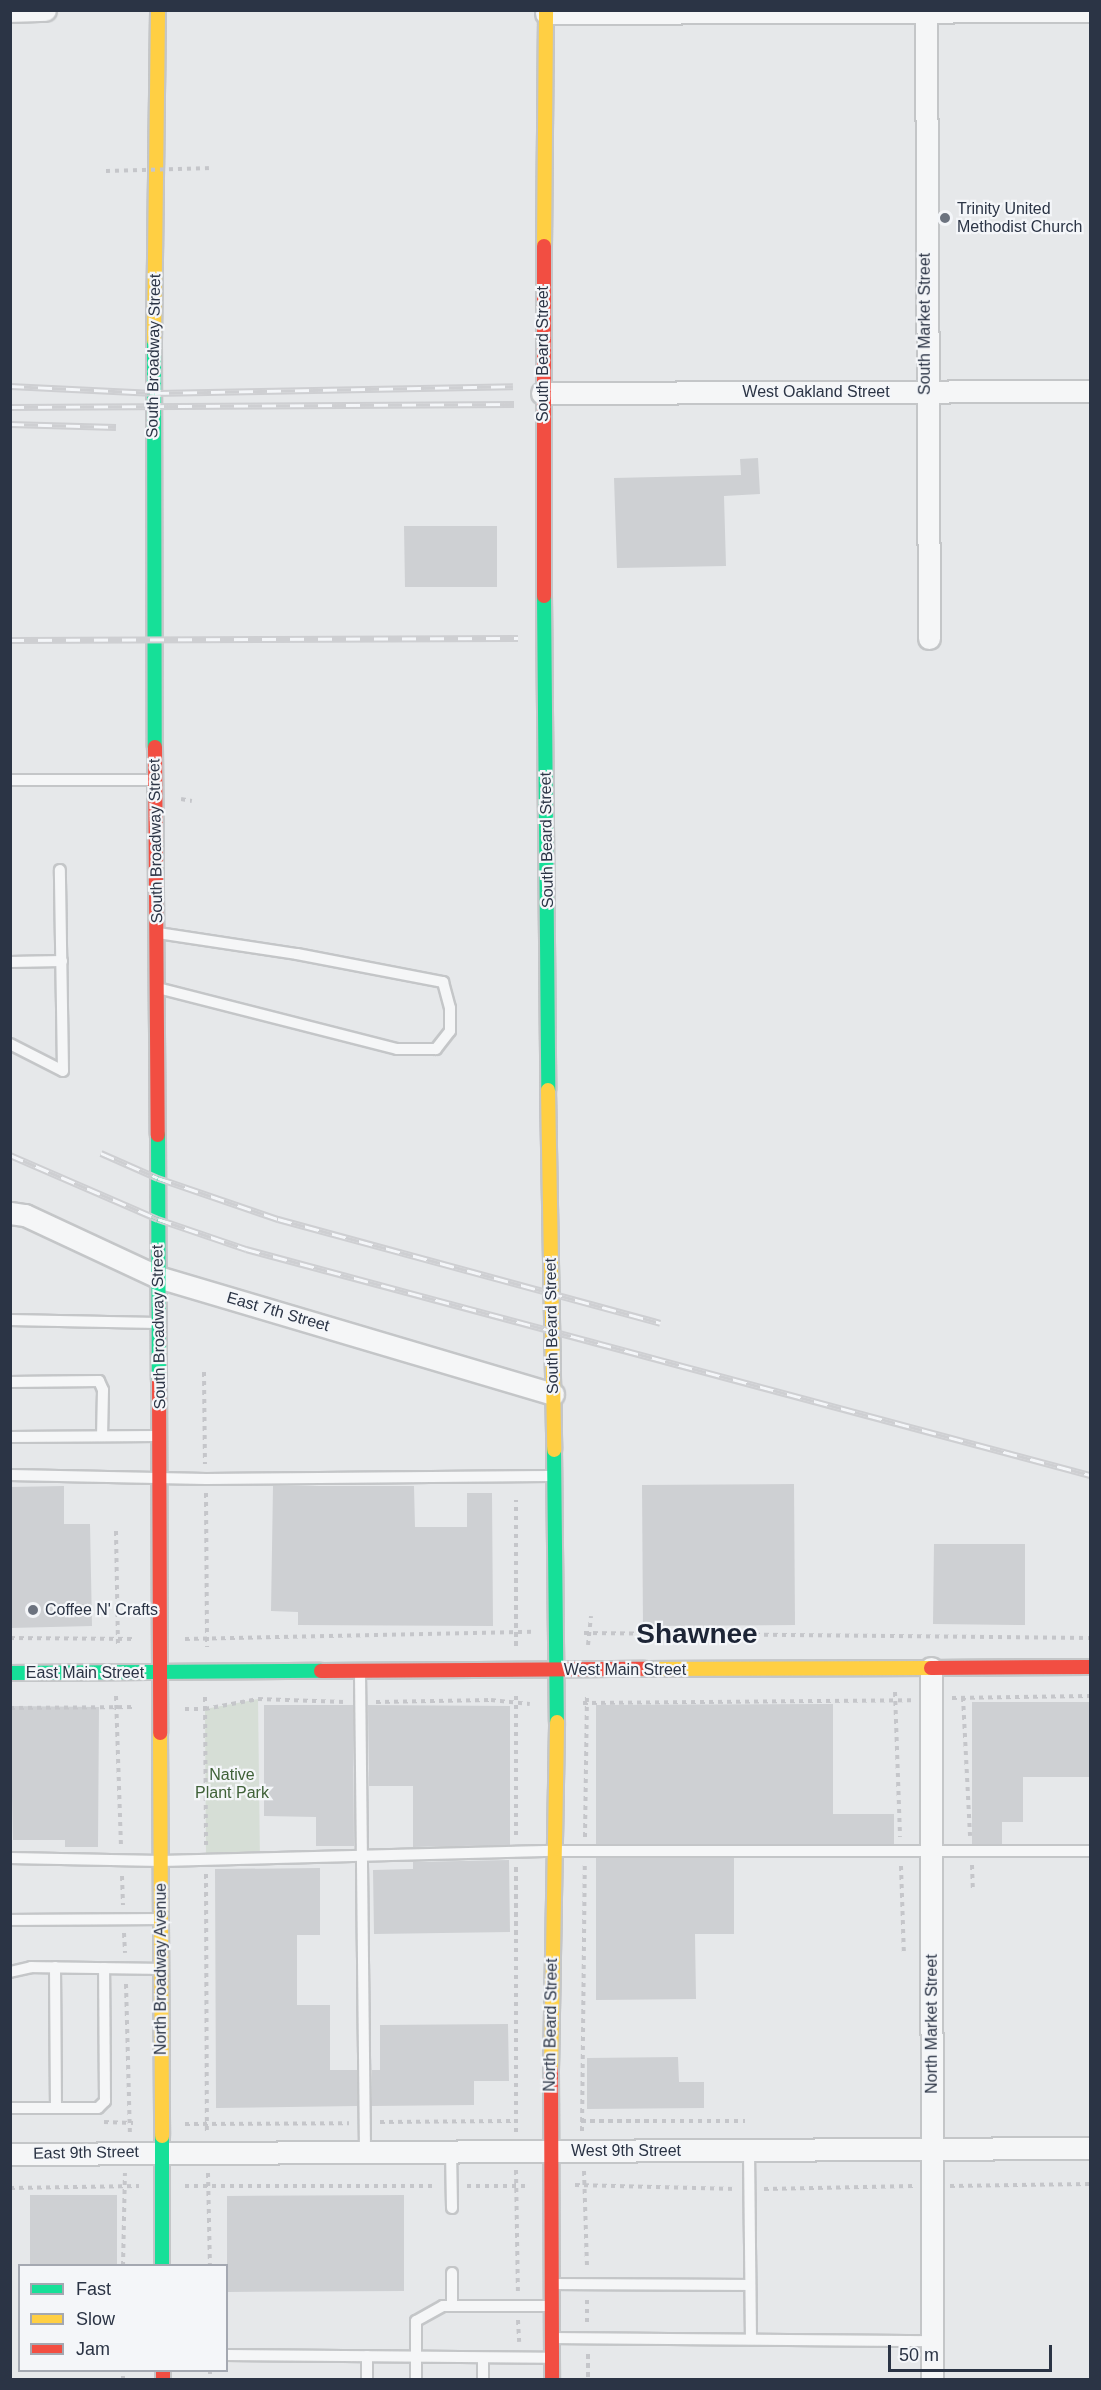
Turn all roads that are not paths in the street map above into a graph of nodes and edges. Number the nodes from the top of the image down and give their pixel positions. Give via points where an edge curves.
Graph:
1 (45, 10) edge
2 (158, 10) edge
3 (10, 11) edge
4 (926, 11) edge
5 (1090, 11) edge
6 (546, 12) edge
7 (1090, 391) edge
8 (925, 392) junction
9 (542, 393) junction
10 (929, 638) dead end
11 (10, 780) edge
12 (156, 780) junction
13 (60, 870) dead end
14 (157, 933) junction
15 (62, 961) junction
16 (10, 962) edge
17 (158, 988) junction
18 (10, 1044) edge
19 (10, 1213) edge
20 (158, 1277) junction
21 (10, 1320) edge
22 (159, 1323) junction
23 (10, 1382) edge
24 (553, 1394) junction
25 (102, 1436) junction
26 (160, 1436) junction
27 (10, 1437) edge
28 (10, 1474) edge
29 (158, 1476) junction
30 (556, 1476) junction
31 (1090, 1667) edge
32 (931, 1668) junction
33 (558, 1670) junction
34 (360, 1671) junction
35 (160, 1672) junction
36 (10, 1673) edge
37 (555, 1851) junction
38 (1090, 1851) edge
39 (932, 1852) junction
40 (362, 1856) junction
41 (10, 1858) edge
42 (160, 1861) junction
43 (161, 1919) junction
44 (10, 1920) edge
45 (55, 1967) junction
46 (104, 1968) junction
47 (161, 1969) junction
48 (10, 1972) edge
49 (10, 2108) edge
50 (56, 2108) junction
51 (1090, 2148) edge
52 (365, 2150) junction
53 (451, 2150) junction
54 (748, 2150) junction
55 (932, 2150) junction
56 (550, 2151) junction
57 (162, 2152) junction
58 (10, 2154) edge
59 (452, 2208) dead end
60 (162, 2264) edge
61 (452, 2273) dead end
62 (551, 2284) junction
63 (750, 2285) junction
64 (452, 2306) junction
65 (551, 2306) junction
66 (551, 2338) junction
67 (751, 2339) junction
68 (932, 2341) junction
69 (228, 2355) edge
70 (367, 2356) junction
71 (416, 2356) junction
72 (483, 2358) junction
73 (552, 2358) junction
74 (367, 2379) edge
75 (416, 2379) edge
76 (483, 2379) edge
77 (552, 2379) edge
78 (933, 2379) edge

1 - 3 street
2 - 12 street, South Broadway Street via 152,541
4 - 5 street
4 - 6 street
4 - 8 street, South Market Street
6 - 9 street, South Beard Street
7 - 8 street, West Oakland Street
8 - 9 street, West Oakland Street
8 - 10 street, South Market Street
9 - 24 street, South Beard Street
11 - 12 lane
12 - 14 street, South Broadway Street
13 - 15 lane
14 - 17 street, South Broadway Street
14 - 17 lane via 443,982 450,1008 450,1031 436,1049 396,1049
15 - 16 lane
15 - 18 lane via 63,1071
17 - 20 street, South Broadway Street
19 - 20 street, East 7th Street via 25,1215
20 - 22 street, South Broadway Street
20 - 24 street, East 7th Street
21 - 22 lane
22 - 26 street, South Broadway Street
23 - 25 lane via 99,1381 103,1390
24 - 30 street, South Beard Street
25 - 26 lane
25 - 27 lane
26 - 29 street, South Broadway Street
28 - 29 lane
29 - 30 lane
29 - 35 street, South Broadway Street
30 - 33 street, South Beard Street
31 - 32 street, West Main Street
32 - 33 street, West Main Street
32 - 39 street, North Market Street
33 - 34 street, West Main Street
33 - 37 street, North Beard Street
34 - 35 street, West Main Street
34 - 40 lane
35 - 36 street, East Main Street
35 - 42 street, North Broadway Avenue
37 - 39 lane
37 - 40 lane
37 - 56 street, North Beard Street
38 - 39 lane
39 - 55 street, North Market Street
40 - 42 lane
40 - 52 lane
41 - 42 lane
42 - 43 street, North Broadway Avenue
43 - 44 lane
43 - 47 street, North Broadway Avenue
45 - 46 lane
45 - 48 lane
45 - 50 lane
46 - 47 lane
46 - 50 lane via 105,2101 99,2108
47 - 57 street, North Broadway Avenue
49 - 50 lane
51 - 55 street, West 9th Street
52 - 53 street, West 9th Street
52 - 57 street, West 9th Street
53 - 56 street, West 9th Street
53 - 59 lane
54 - 55 street, West 9th Street
54 - 56 street, West 9th Street
54 - 63 lane
55 - 68 street, North Market Street
56 - 62 street, North Beard Street
57 - 58 street, East 9th Street
57 - 60 street, North Broadway Avenue
61 - 64 lane
62 - 63 lane
62 - 65 street, North Beard Street
63 - 67 lane
64 - 65 lane
64 - 71 lane via 443,2306 416,2321
65 - 66 street, North Beard Street
66 - 67 lane
66 - 73 street, North Beard Street
67 - 68 lane
68 - 78 street, North Market Street
69 - 70 lane
70 - 71 lane
70 - 74 lane
71 - 72 lane
71 - 75 lane
72 - 73 lane
72 - 76 lane
73 - 77 street, North Beard Street

